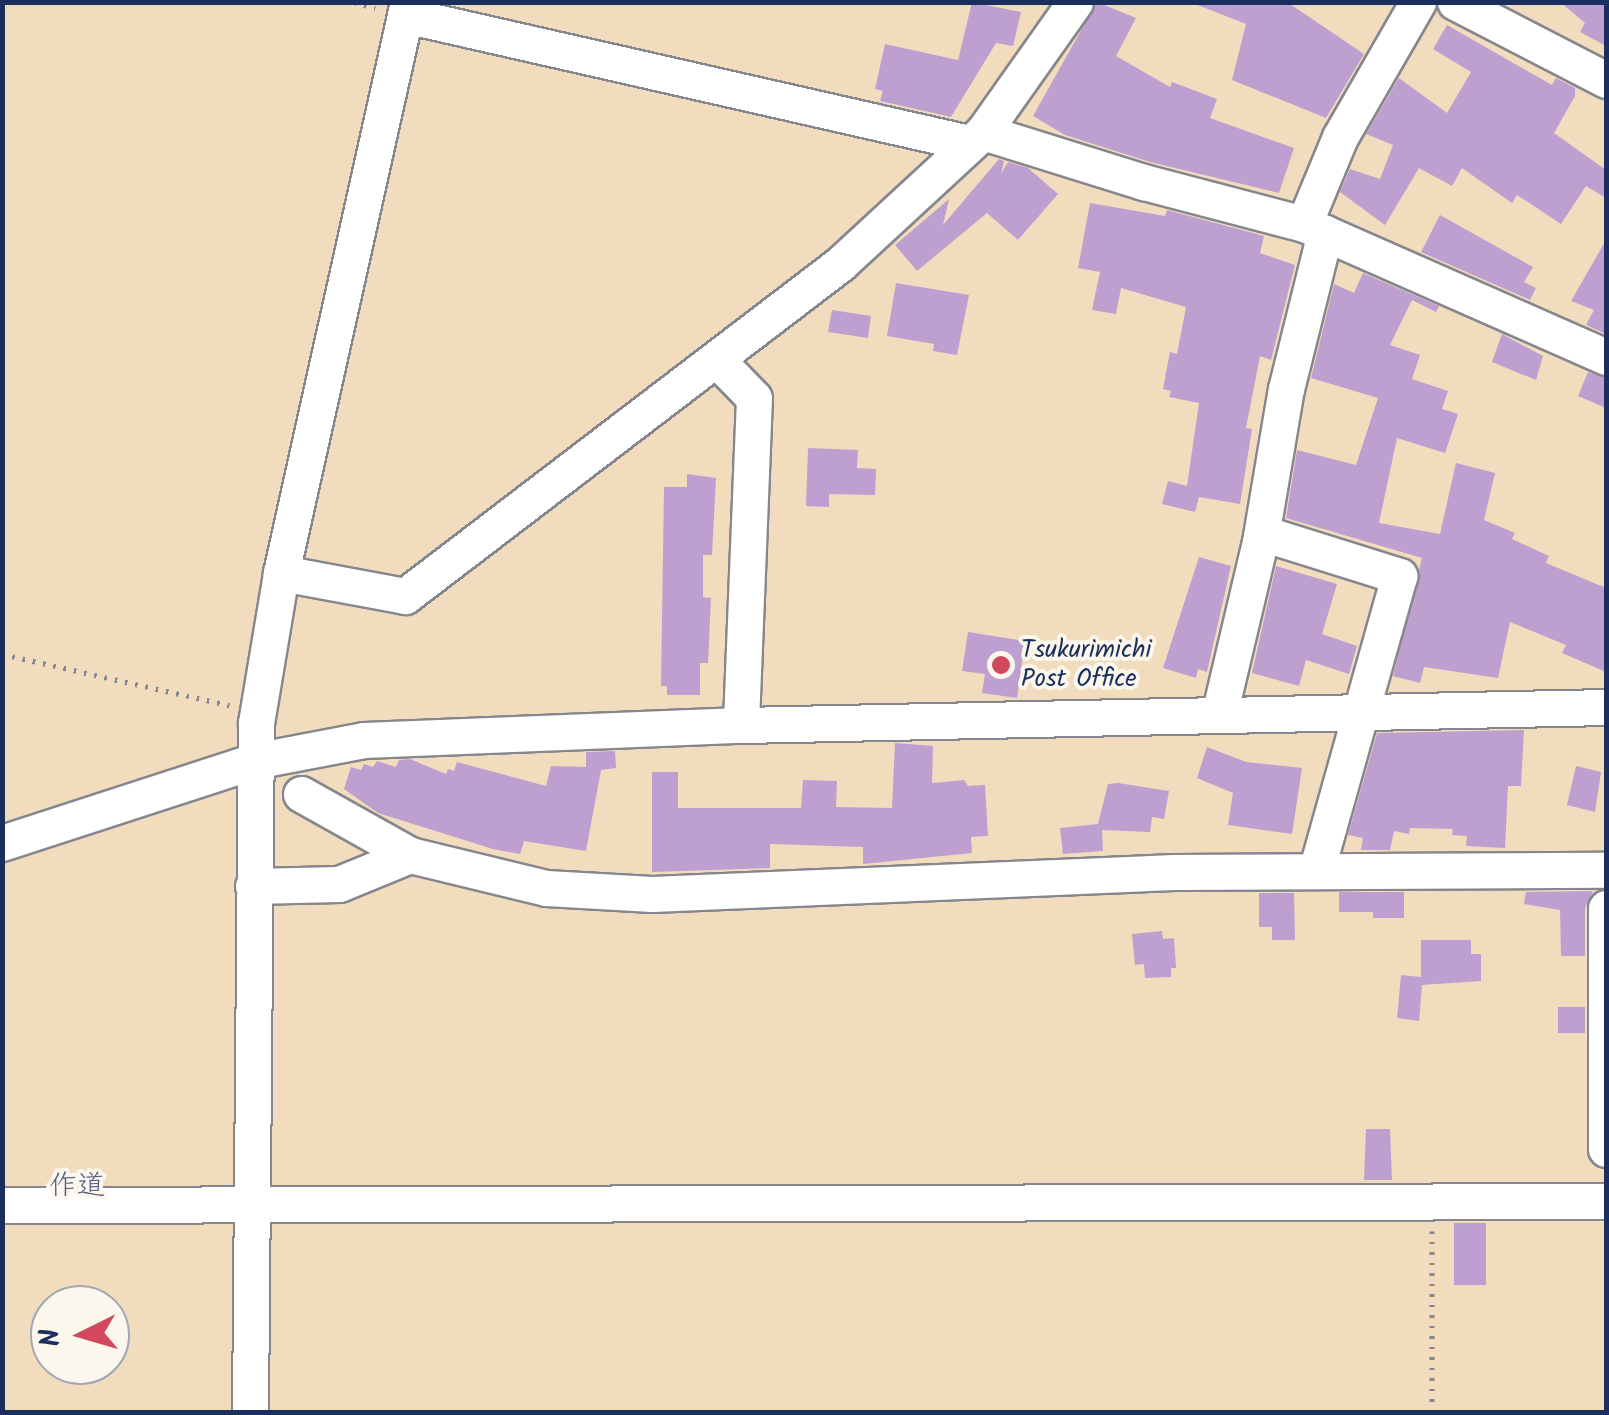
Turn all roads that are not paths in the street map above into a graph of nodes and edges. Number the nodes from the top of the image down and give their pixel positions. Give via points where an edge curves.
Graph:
1 (1075, 2) edge
2 (1418, 2) edge
3 (1455, 2) edge
4 (406, 9) edge
5 (1606, 80) edge
6 (976, 137) junction
7 (1315, 229) junction
8 (1606, 356) edge
9 (716, 359) junction
10 (1262, 532) junction
11 (281, 573) junction
12 (1606, 707) edge
13 (1362, 712) junction
14 (1219, 715) junction
15 (741, 725) junction
16 (254, 761) junction
17 (301, 794) dead end
18 (2, 843) edge
19 (1606, 849) edge
20 (410, 855) junction
21 (1606, 868) edge
22 (1316, 871) junction
23 (253, 886) junction
24 (1606, 908) edge
25 (1606, 1148) edge
26 (1606, 1201) edge
27 (250, 1204) junction
28 (2, 1205) edge
29 (250, 1412) edge

1 - 6 street
2 - 7 street via 1340,137
3 - 5 street
4 - 6 street
4 - 11 street
6 - 7 street
6 - 9 street via 840,264
7 - 8 street
7 - 10 street
9 - 11 street via 405,596
9 - 15 street via 754,398
10 - 13 street via 1399,576
10 - 14 street
11 - 16 street
12 - 13 street
13 - 14 street
13 - 22 street
14 - 15 street
15 - 16 street via 364,740
16 - 18 street
16 - 23 street
17 - 20 street
19 - 21 street
20 - 22 street via 546,888 652,894
20 - 23 street via 339,884
21 - 22 street
23 - 27 street
24 - 25 street
26 - 27 street
27 - 28 street
27 - 29 street

